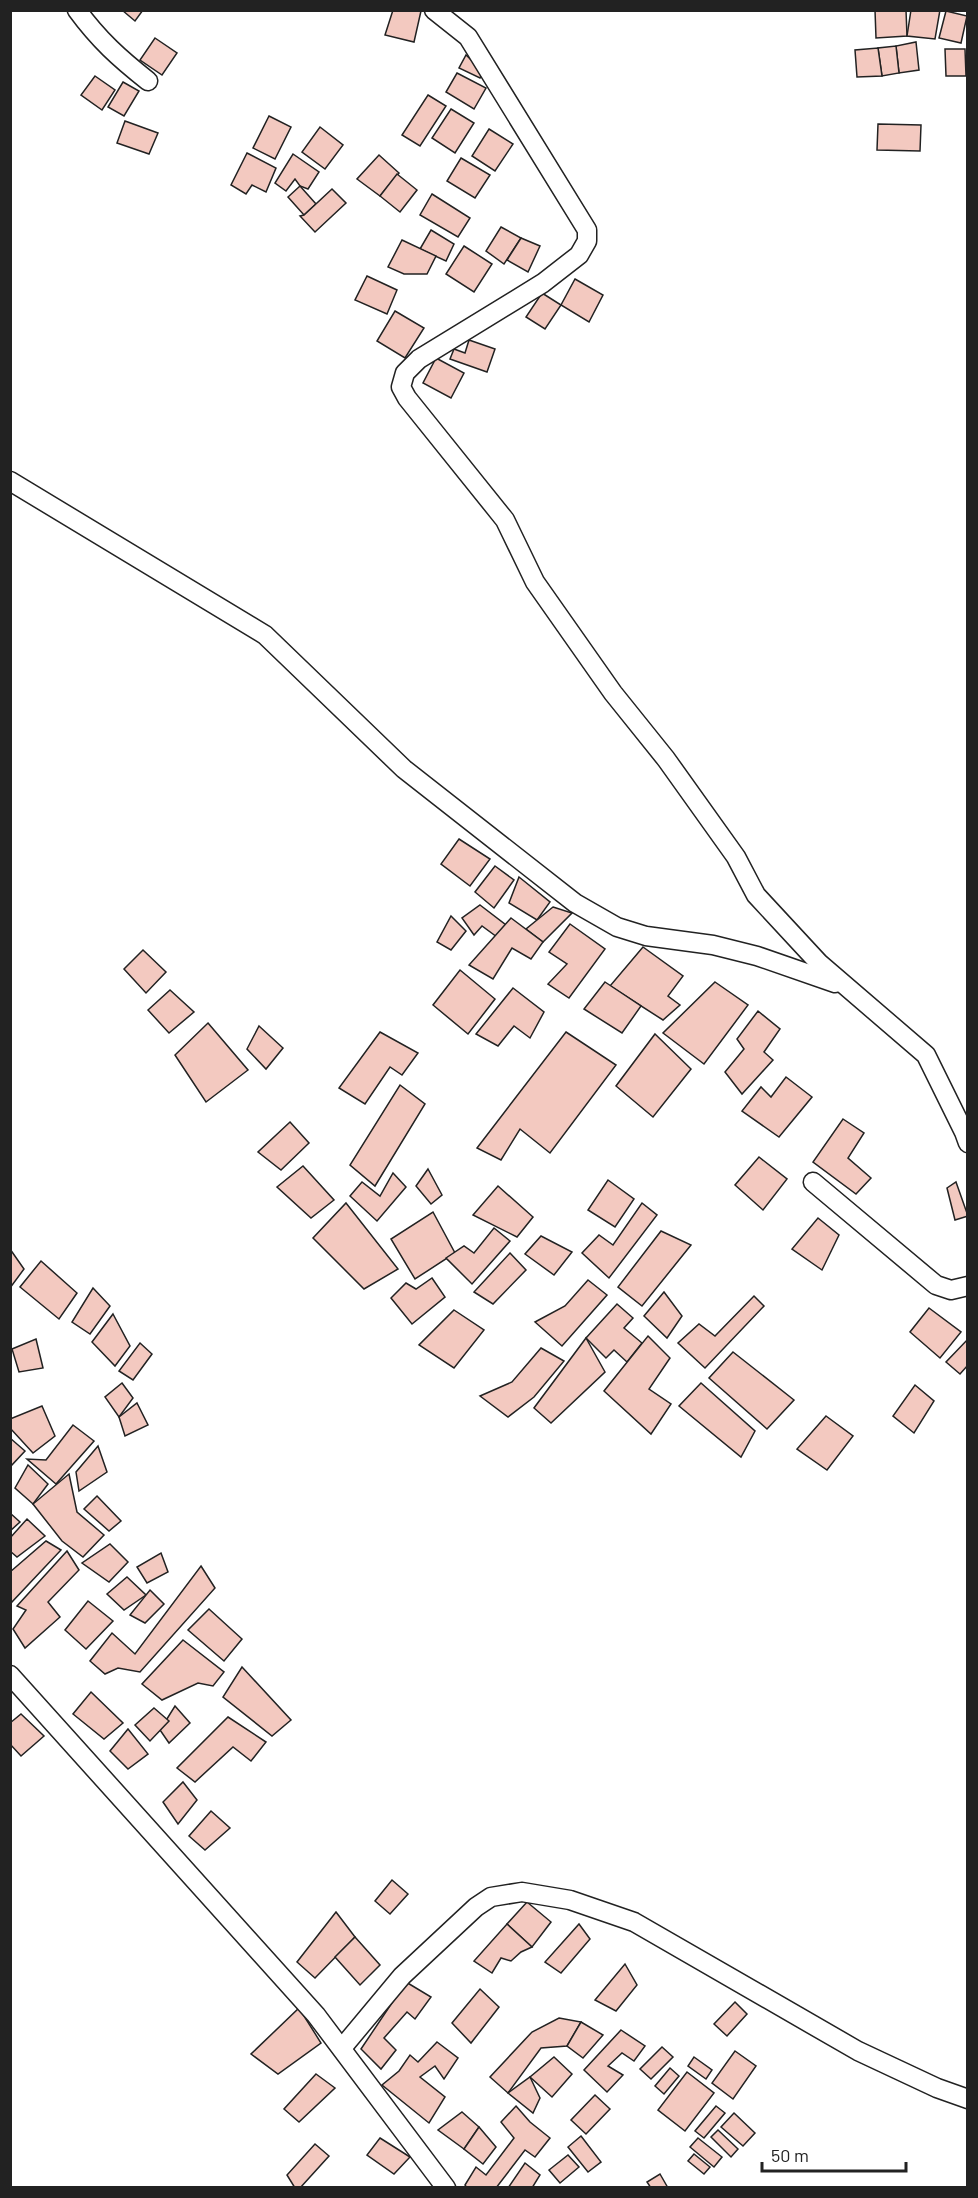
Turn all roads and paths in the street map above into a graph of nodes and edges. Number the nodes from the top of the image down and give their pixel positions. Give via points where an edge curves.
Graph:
1 (77, 10) edge
2 (440, 13) edge
3 (148, 81) dead end
4 (10, 481) edge
5 (850, 989) junction
6 (968, 1143) edge
7 (813, 1182) dead end
8 (968, 1286) edge
9 (10, 1675) edge
10 (342, 2048) junction
11 (968, 2099) edge
12 (446, 2187) edge

1 - 3 street via 97,37
2 - 5 street via 468,37 587,230 587,241 579,255 543,283 419,359 405,373 401,387 505,520 535,582 736,857 756,895 819,963
4 - 5 street via 265,635 404,769 575,903 617,927 757,956
5 - 6 street via 926,1055
7 - 8 street via 936,1285 951,1290
9 - 10 street via 309,2006
10 - 11 street via 402,1976 476,1907 490,1897 522,1892 570,1900 634,1922 858,2051
10 - 12 street

